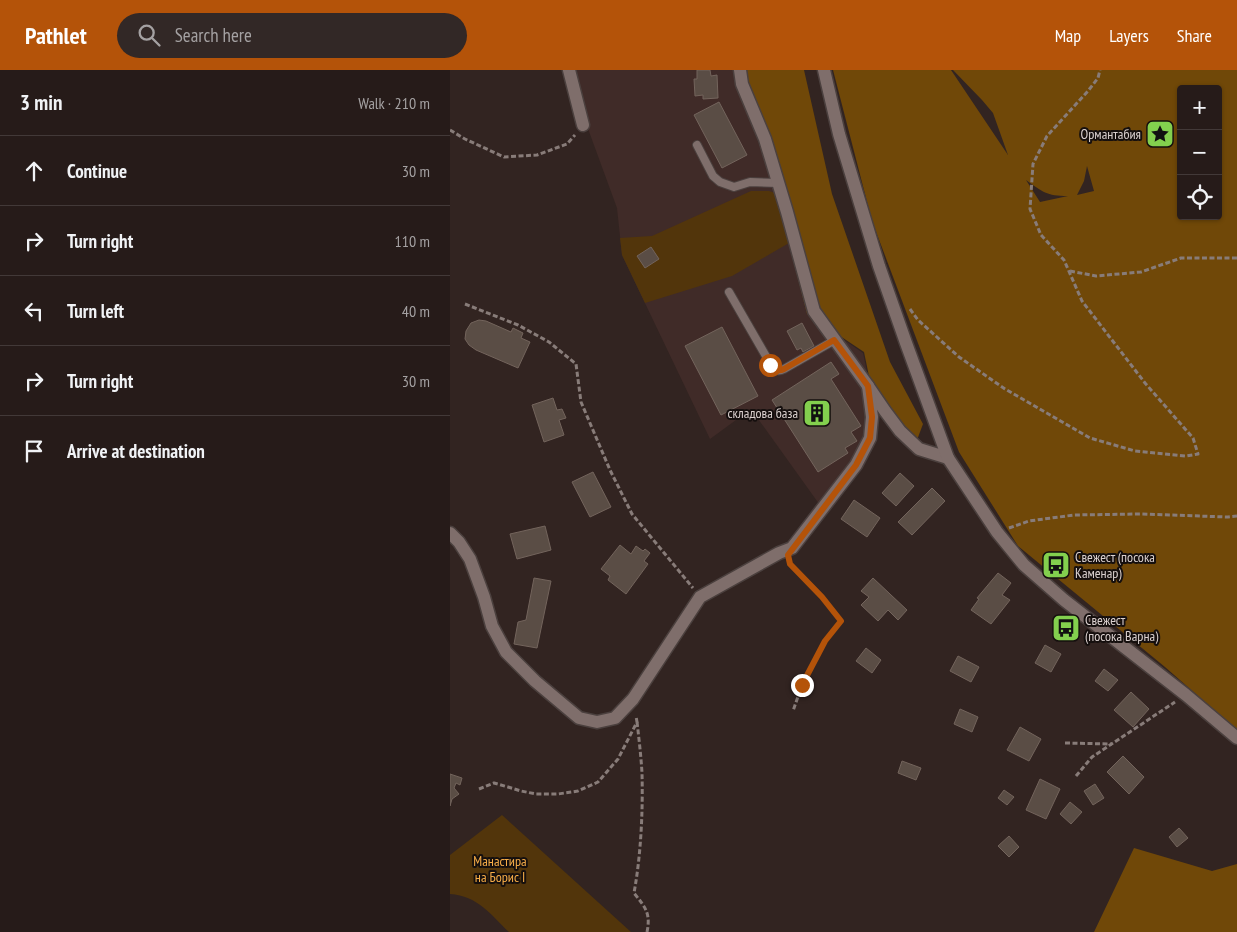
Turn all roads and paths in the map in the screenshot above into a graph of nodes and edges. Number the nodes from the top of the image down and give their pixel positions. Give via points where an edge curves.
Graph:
1 (569, 70) edge
2 (740, 70) edge
3 (824, 70) edge
4 (1100, 70) edge
5 (583, 125) joint
6 (450, 130) edge
7 (697, 145) dead end
8 (778, 183) junction
9 (1237, 258) edge
10 (1070, 271) junction
11 (729, 292) dead end
12 (464, 304) dead end
13 (907, 304) dead end
14 (834, 340) junction
15 (868, 386) junction
16 (948, 458) junction
17 (1237, 516) edge
18 (997, 532) junction
19 (450, 533) edge
20 (792, 548) junction
21 (700, 597) junction
22 (1186, 695) junction
23 (634, 699) junction
24 (793, 711) dead end
25 (637, 722) junction
26 (1237, 738) edge
27 (1065, 743) dead end
28 (1113, 744) junction
29 (1076, 776) dead end
30 (479, 789) dead end
31 (647, 932) edge

1 - 5 street
2 - 8 street via 742,84 765,138
3 - 16 street via 839,134 879,266
4 - 10 path via 1088,91 1047,136 1033,164 1030,209 1041,235
5 - 6 path via 567,144 538,155 504,157
7 - 8 lane via 713,176 720,182 734,187 750,182
8 - 14 street via 814,311
9 - 10 path via 1181,258 1141,272 1096,276
10 - 13 path via 1082,301 1192,438 1198,454 1186,456 1135,451 1090,438 1005,389 959,356 918,320
11 - 14 lane via 775,370 784,369
12 - 21 path via 518,325 549,342 576,364 581,402 632,514
14 - 15 street
15 - 16 street via 884,411 919,449
15 - 20 street via 872,417 870,438 856,465
16 - 18 street
17 - 18 path via 1074,515 1029,520
18 - 22 street via 1024,565 1064,600
19 - 23 street via 470,559 492,626 506,652 535,681 579,718 597,722 615,718
20 - 21 street
20 - 24 path via 788,555 790,564 841,621 825,641 802,685
21 - 23 street
22 - 26 street
22 - 28 path
23 - 25 path
25 - 30 path via 618,759 598,782 578,791 536,794 494,783
25 - 31 path via 642,816 634,893 648,914
27 - 28 path
28 - 29 path via 1092,757

